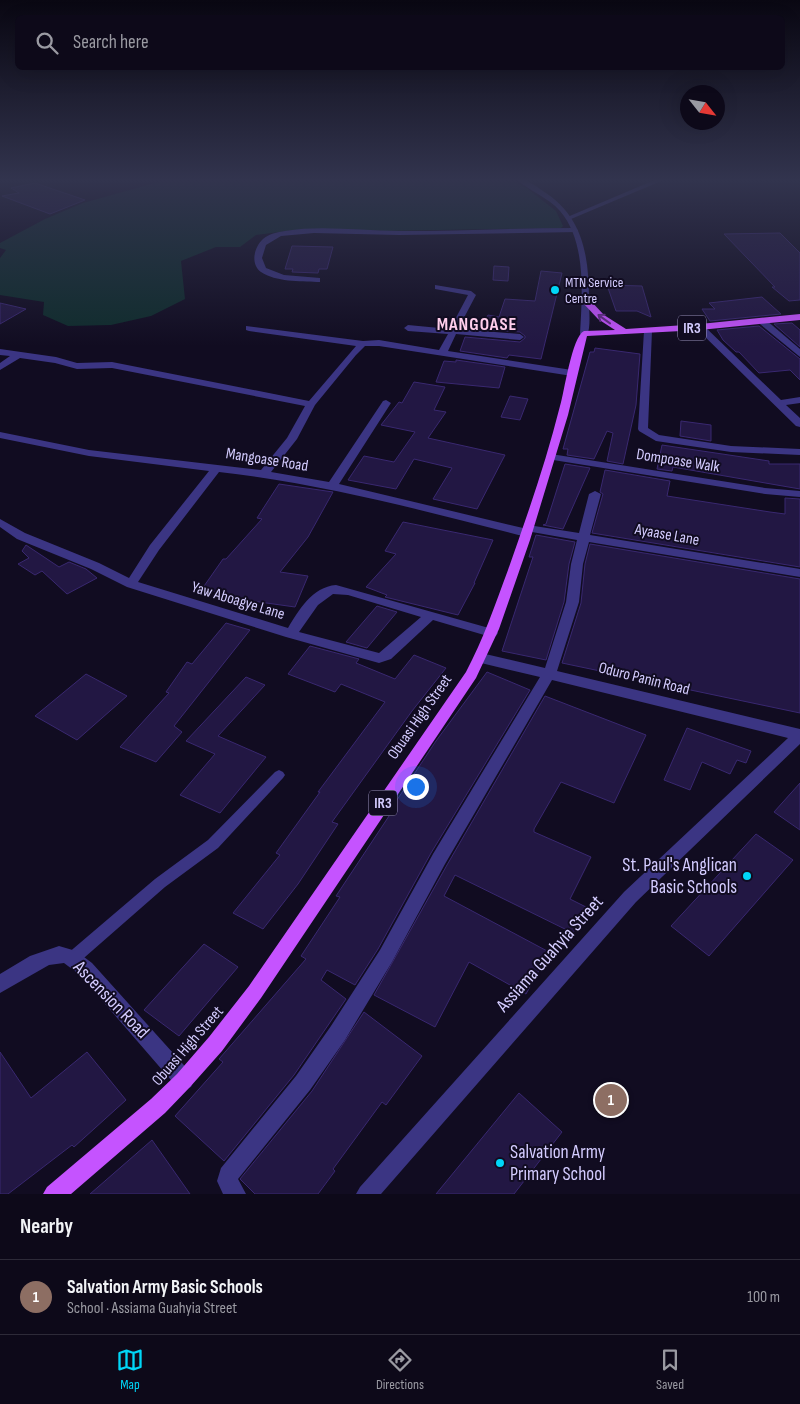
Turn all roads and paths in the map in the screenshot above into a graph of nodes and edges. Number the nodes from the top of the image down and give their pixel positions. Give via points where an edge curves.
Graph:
1 (282, 235) edge
2 (575, 235) edge
3 (317, 280) dead end
4 (438, 287) dead end
5 (586, 301) junction
6 (800, 318) edge
7 (763, 322) junction
8 (700, 327) junction
9 (249, 328) dead end
10 (408, 328) dead end
11 (453, 331) junction
12 (648, 331) junction
13 (625, 332) junction
14 (584, 334) junction
15 (520, 337) dead end
16 (363, 344) junction
17 (0, 352) edge
18 (442, 353) junction
19 (18, 354) junction
20 (800, 354) edge
21 (0, 368) edge
22 (572, 373) junction
23 (800, 400) edge
24 (386, 403) dead end
25 (778, 403) junction
26 (311, 404) junction
27 (800, 424) edge
28 (0, 435) edge
29 (800, 452) edge
30 (551, 457) junction
31 (216, 469) junction
32 (264, 474) junction
33 (332, 486) junction
34 (595, 494) dead end
35 (800, 494) edge
36 (0, 522) edge
37 (528, 531) junction
38 (584, 537) junction
39 (800, 574) edge
40 (131, 584) junction
41 (431, 615) junction
42 (491, 633) junction
43 (291, 634) junction
44 (481, 658) junction
45 (548, 674) junction
46 (800, 735) edge
47 (279, 775) dead end
48 (72, 958) junction
49 (0, 984) edge
50 (184, 1080) junction
51 (54, 1194) edge
52 (235, 1194) edge
53 (367, 1194) edge

1 - 3 street via 271,237 258,250 261,268 282,277
2 - 5 street, Obuasi High Street via 583,261
4 - 11 street via 472,295
13 -> 5 main road via 601,317
5 - 14 street, Obuasi High Street
6 - 7 main road, IR3
7 - 8 main road, IR3
7 - 20 street
8 - 12 main road, IR3
8 - 25 street
9 - 16 street
10 - 11 street
11 - 15 street
11 - 18 street
12 - 13 main road, IR3
12 - 29 street via 643,429 649,434 656,438 731,449
13 - 14 main road, IR3
14 - 22 main road, Obuasi High Street / IR3
16 - 18 street via 378,343
16 - 26 street
17 - 19 street
18 - 22 street
19 - 21 street
19 - 26 street via 77,366 112,365
22 - 30 main road, Obuasi High Street / IR3
23 - 25 street
24 - 33 street
25 - 27 street
26 - 32 street via 292,439
28 - 31 street, Mangoase Road via 89,453
30 - 35 street, Dompoase Walk
30 - 37 main road, Obuasi High Street / IR3
31 - 32 street, Mangoase Road
31 - 40 street via 150,554
32 - 33 street, Mangoase Road
33 - 37 street, Mangoase Road
34 - 38 street
36 - 40 street, Yaw Aboagye Lane via 21,536
37 - 38 street, Ayaase Lane
37 - 42 main road, Obuasi High Street / IR3
38 - 39 street, Ayaase Lane
38 - 45 street via 571,603
40 - 43 street, Yaw Aboagye Lane
41 - 42 street, Yaw Aboagye Lane
41 - 43 street via 386,656 379,658
41 - 43 street, Yaw Aboagye Lane via 332,590 321,595 308,608
42 - 44 main road, Obuasi High Street / IR3
44 - 45 street, Oduro Panin Road
44 - 50 main road, Obuasi High Street / IR3 via 255,992
45 - 46 street, Oduro Panin Road
45 - 52 street via 386,956 338,1033 303,1083 228,1175 227,1182
46 - 53 street, Assiama Guahyia Street via 630,897
47 - 48 lane via 212,844 160,883
48 - 49 street, Ascension Road via 60,954 41,960
48 - 50 street, Ascension Road via 86,969
50 - 51 main road, Obuasi High Street / IR3 via 144,1119

